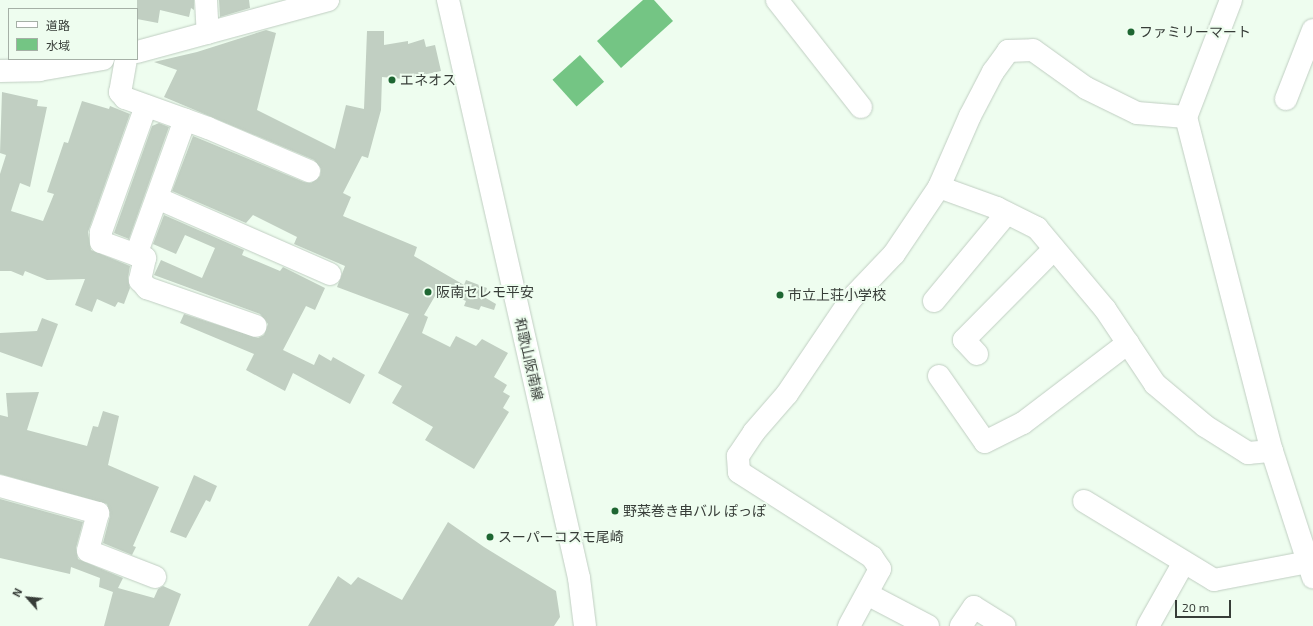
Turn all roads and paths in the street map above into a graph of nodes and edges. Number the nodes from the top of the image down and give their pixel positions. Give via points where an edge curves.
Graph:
1 (206, 0) edge
2 (328, 0) edge
3 (448, 0) edge
4 (777, 0) edge
5 (1231, 0) edge
6 (1313, 30) edge
7 (208, 33) junction
8 (138, 52) edge
9 (97, 60) edge
10 (126, 60) edge
11 (0, 71) edge
12 (1286, 99) dead end
13 (146, 106) junction
14 (861, 107) dead end
15 (1186, 117) junction
16 (185, 120) junction
17 (309, 172) dead end
18 (939, 187) junction
19 (156, 198) junction
20 (1007, 213) junction
21 (1054, 249) junction
22 (136, 255) junction
23 (330, 274) dead end
24 (934, 301) dead end
25 (256, 326) dead end
26 (1128, 343) junction
27 (977, 354) dead end
28 (939, 376) dead end
29 (1272, 450) junction
30 (0, 486) edge
31 (1084, 501) dead end
32 (1184, 562) junction
33 (1311, 569) edge
34 (155, 577) dead end
35 (867, 594) junction
36 (585, 626) edge
37 (850, 626) edge
38 (928, 626) edge
39 (961, 626) edge
40 (1004, 626) edge
41 (1148, 626) edge

1 - 7 street
2 - 7 street
3 - 36 street, 和歌山阪南線 via 579,578
4 - 14 street
5 - 15 street
6 - 12 street
7 - 8 street
9 - 11 street via 39,70
10 - 13 street via 121,95
13 - 16 street
13 - 22 street via 100,237 103,244
15 - 18 street via 1138,113 1086,88 1033,50 1008,51 993,72 970,116
15 - 29 street
16 - 17 street
16 - 19 street
18 - 20 street
18 - 35 street via 894,254 851,299 787,394 754,432 738,456 739,472 872,557 880,569
19 - 22 street
19 - 23 street
20 - 21 street via 1037,228
20 - 24 street
21 - 26 street via 1105,308
21 - 27 street via 964,340
22 - 25 street via 146,261 140,280 144,286
26 - 28 street via 1023,423 984,442
26 - 29 street via 1155,384 1204,426 1248,453
29 - 33 street
30 - 34 street via 98,513 88,551
31 - 32 street
32 - 33 street via 1214,580
32 - 41 street
35 - 37 street
35 - 38 street
39 - 40 street via 974,607

